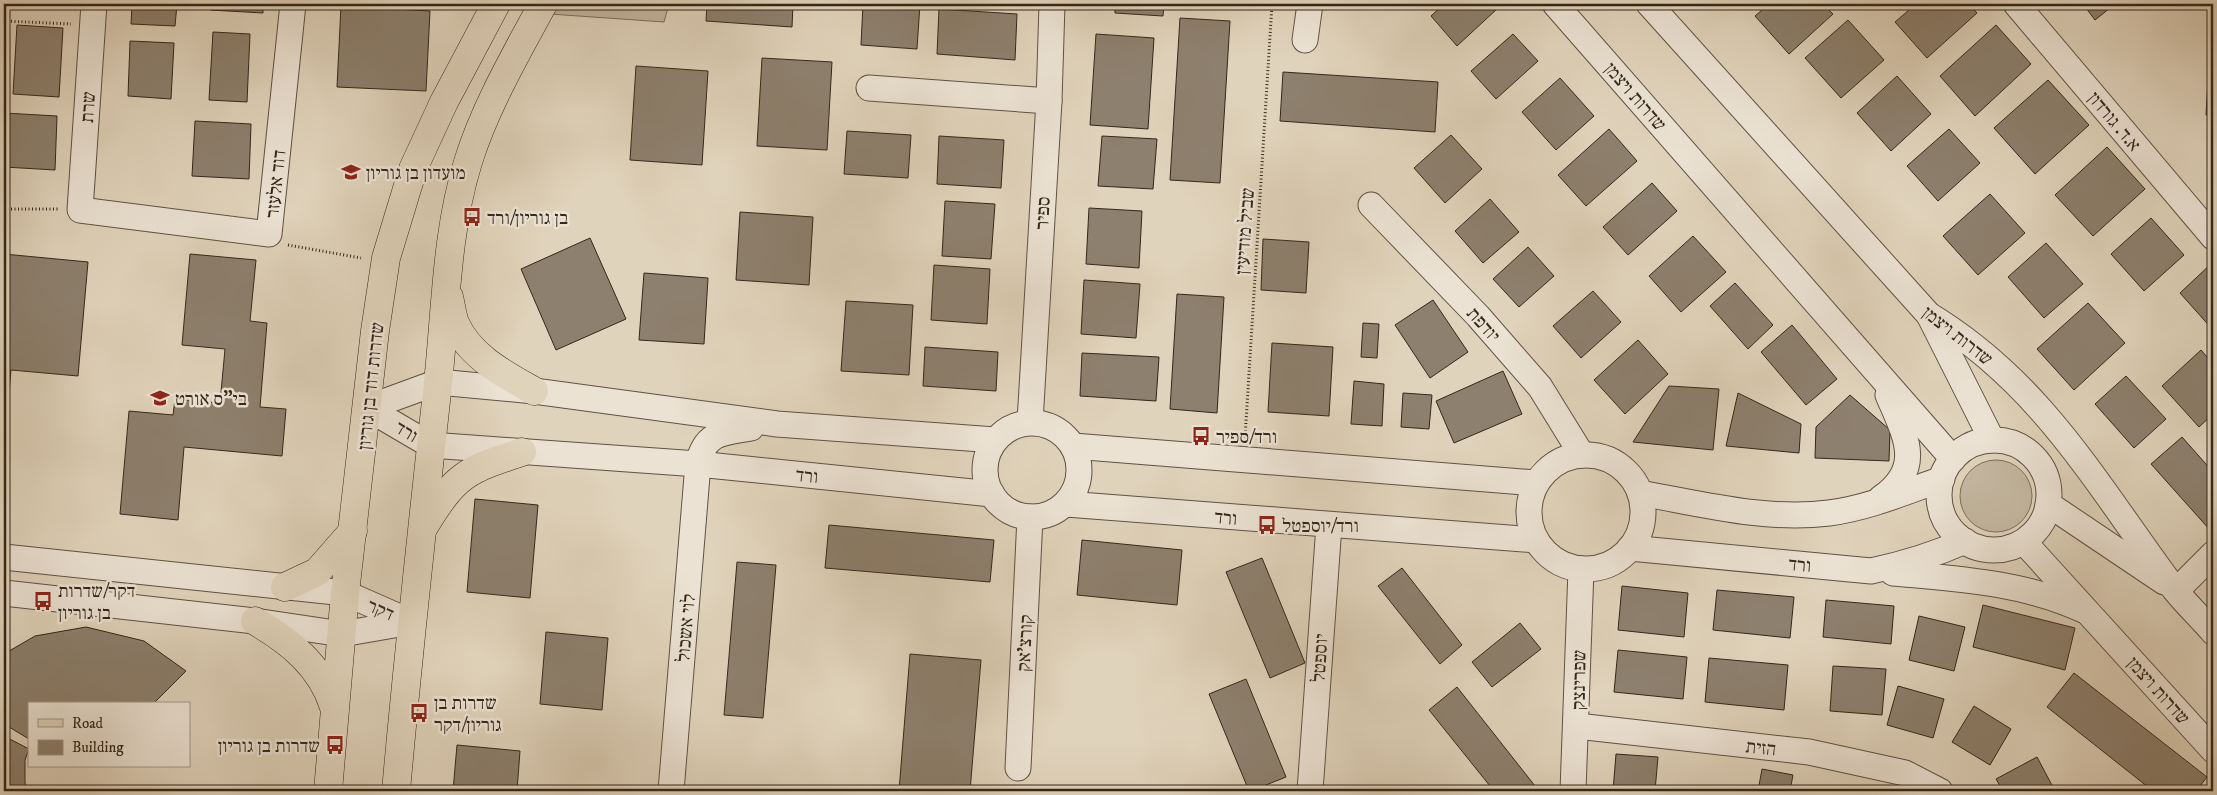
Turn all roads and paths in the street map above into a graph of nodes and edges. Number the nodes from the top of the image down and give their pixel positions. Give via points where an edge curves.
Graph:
1 (293, 4) edge
2 (496, 4) edge
3 (544, 4) edge
4 (1052, 4) edge
5 (1272, 4) edge
6 (1310, 4) edge
7 (1555, 4) edge
8 (1649, 4) edge
9 (2016, 4) edge
10 (93, 14) edge
11 (4, 21) edge
12 (1305, 40) dead end
13 (869, 88) dead end
14 (1049, 101) junction
15 (1371, 205) dead end
16 (4, 209) edge
17 (80, 210) junction
18 (269, 234) junction
19 (2213, 237) edge
20 (386, 258) junction
21 (445, 284) junction
22 (1929, 315) junction
23 (1881, 377) junction
24 (438, 382) junction
25 (534, 391) junction
26 (367, 408) junction
27 (1030, 422) junction
28 (777, 424) junction
29 (995, 440) junction
30 (1992, 440) junction
31 (430, 445) junction
32 (1073, 446) junction
33 (522, 452) junction
34 (1582, 455) junction
35 (1244, 461) junction
36 (698, 464) junction
37 (733, 468) junction
38 (1947, 469) junction
39 (1536, 483) junction
40 (1640, 493) junction
41 (992, 494) junction
42 (1066, 504) junction
43 (1872, 504) junction
44 (2048, 504) junction
45 (1030, 517) junction
46 (1329, 525) junction
47 (694, 526) junction
48 (422, 530) junction
49 (353, 532) junction
50 (1536, 540) junction
51 (1964, 541) junction
52 (2024, 542) junction
53 (1630, 548) junction
54 (2213, 554) edge
55 (4, 557) edge
56 (1580, 569) junction
57 (1870, 571) junction
58 (284, 587) junction
59 (2176, 591) junction
60 (4, 593) edge
61 (345, 593) junction
62 (2088, 612) junction
63 (255, 621) junction
64 (410, 622) junction
65 (2213, 632) edge
66 (342, 634) junction
67 (335, 710) junction
68 (1577, 726) junction
69 (2213, 750) edge
70 (1018, 768) dead end
71 (328, 791) edge
72 (396, 791) edge
73 (671, 791) edge
74 (1310, 791) edge
75 (1573, 791) edge
76 (1940, 791) edge

1 - 18 street, דוד אלעזר
2 - 20 main road, שדרות דוד בן גוריון via 413,169
3 - 21 main road via 490,108 468,161
4 - 14 street, ספיר
5 - 35 path, שביל מודיעין
6 - 12 street
7 - 23 street, שדרות ויצמן
8 - 22 street, שדרות ויצמן
9 - 19 street, א.ד. גורדון
10 - 11 path
10 - 17 street, שרת
13 - 14 street
14 - 27 street, ספיר
15 - 34 street, יודפת via 1478,316 1540,387
16 - 17 path
17 - 18 street, דוד אלעזר
18 - 20 path via 283,244 356,258
20 - 26 main road, שדרות דוד בן גוריון
21 - 24 main road
21 - 25 main road via 455,323 475,352 488,364
22 - 30 street
22 - 59 street, שדרות ויצמן via 1980,350 2025,392 2088,466
23 - 38 street, שדרות ויצמן
23 - 43 street via 1905,436 1908,468 1899,483
24 - 25 street, ורד
24 - 26 street, ורד
24 - 31 main road
25 - 28 street, ורד
26 - 31 street, ורד
26 - 49 main road, שדרות דוד בן גוריון
27 - 29 street via 1011,428
27 - 32 street via 1055,428
28 - 29 street, ורד
28 - 36 street, לוי אשכול via 717,434 705,443
29 - 41 street via 985,466 986,481
30 - 38 street via 1977,442 1964,449
30 - 44 street via 2022,447 2035,458 2044,472
31 - 33 street, ורד
31 - 48 main road
32 - 35 street
32 - 42 street via 1079,476 1075,491
33 - 36 street, ורד
33 - 48 main road via 473,470 458,480 447,490
34 - 39 street via 1564,459 1548,468
34 - 40 street via 1600,456 1617,464 1631,477
35 - 39 street
36 - 37 street, ורד
36 - 47 street, לוי אשכול
37 - 41 street, ורד
37 - 47 street via 714,487
38 - 43 street
38 - 51 street via 1939,496 1943,514 1951,529
39 - 50 street via 1530,502 1530,521
40 - 43 street via 1748,512 1802,516
40 - 53 street via 1643,512 1640,531
41 - 45 street via 1008,511
42 - 45 street via 1043,516
42 - 46 street, ורד
44 - 52 street via 2036,532
44 - 59 street
45 - 70 street, קורצ'אק
46 - 50 street, ורד
46 - 74 street, יוספטל
47 - 73 street, לוי אשכול
48 - 64 main road
49 - 58 main road via 317,572
49 - 61 main road, שדרות דוד בן גוריון
50 - 56 street via 1563,564
51 - 52 street via 1978,548 1994,550
51 - 57 street, ורד via 1911,562
52 - 62 street, שדרות ויצמן
53 - 56 street via 1616,560 1599,567
53 - 57 street, ורד
54 - 59 street
55 - 58 street, דקר
56 - 68 street, שפרינצק
57 - 62 street via 2014,587
58 - 61 street, דקר
59 - 65 street, שדרות ויצמן
60 - 63 street, דקר
61 - 64 street, דקר
61 - 66 main road, שדרות דוד בן גוריון
62 - 69 street, שדרות ויצמן
63 - 66 street, דקר
63 - 67 main road via 280,635 315,668 329,690
64 - 66 street, דקר
64 - 72 main road
66 - 67 main road, שדרות דוד בן גוריון
67 - 71 main road, שדרות דוד בן גוריון
68 - 75 street, שפרינצק
68 - 76 street, הזית via 1809,752 1905,773

